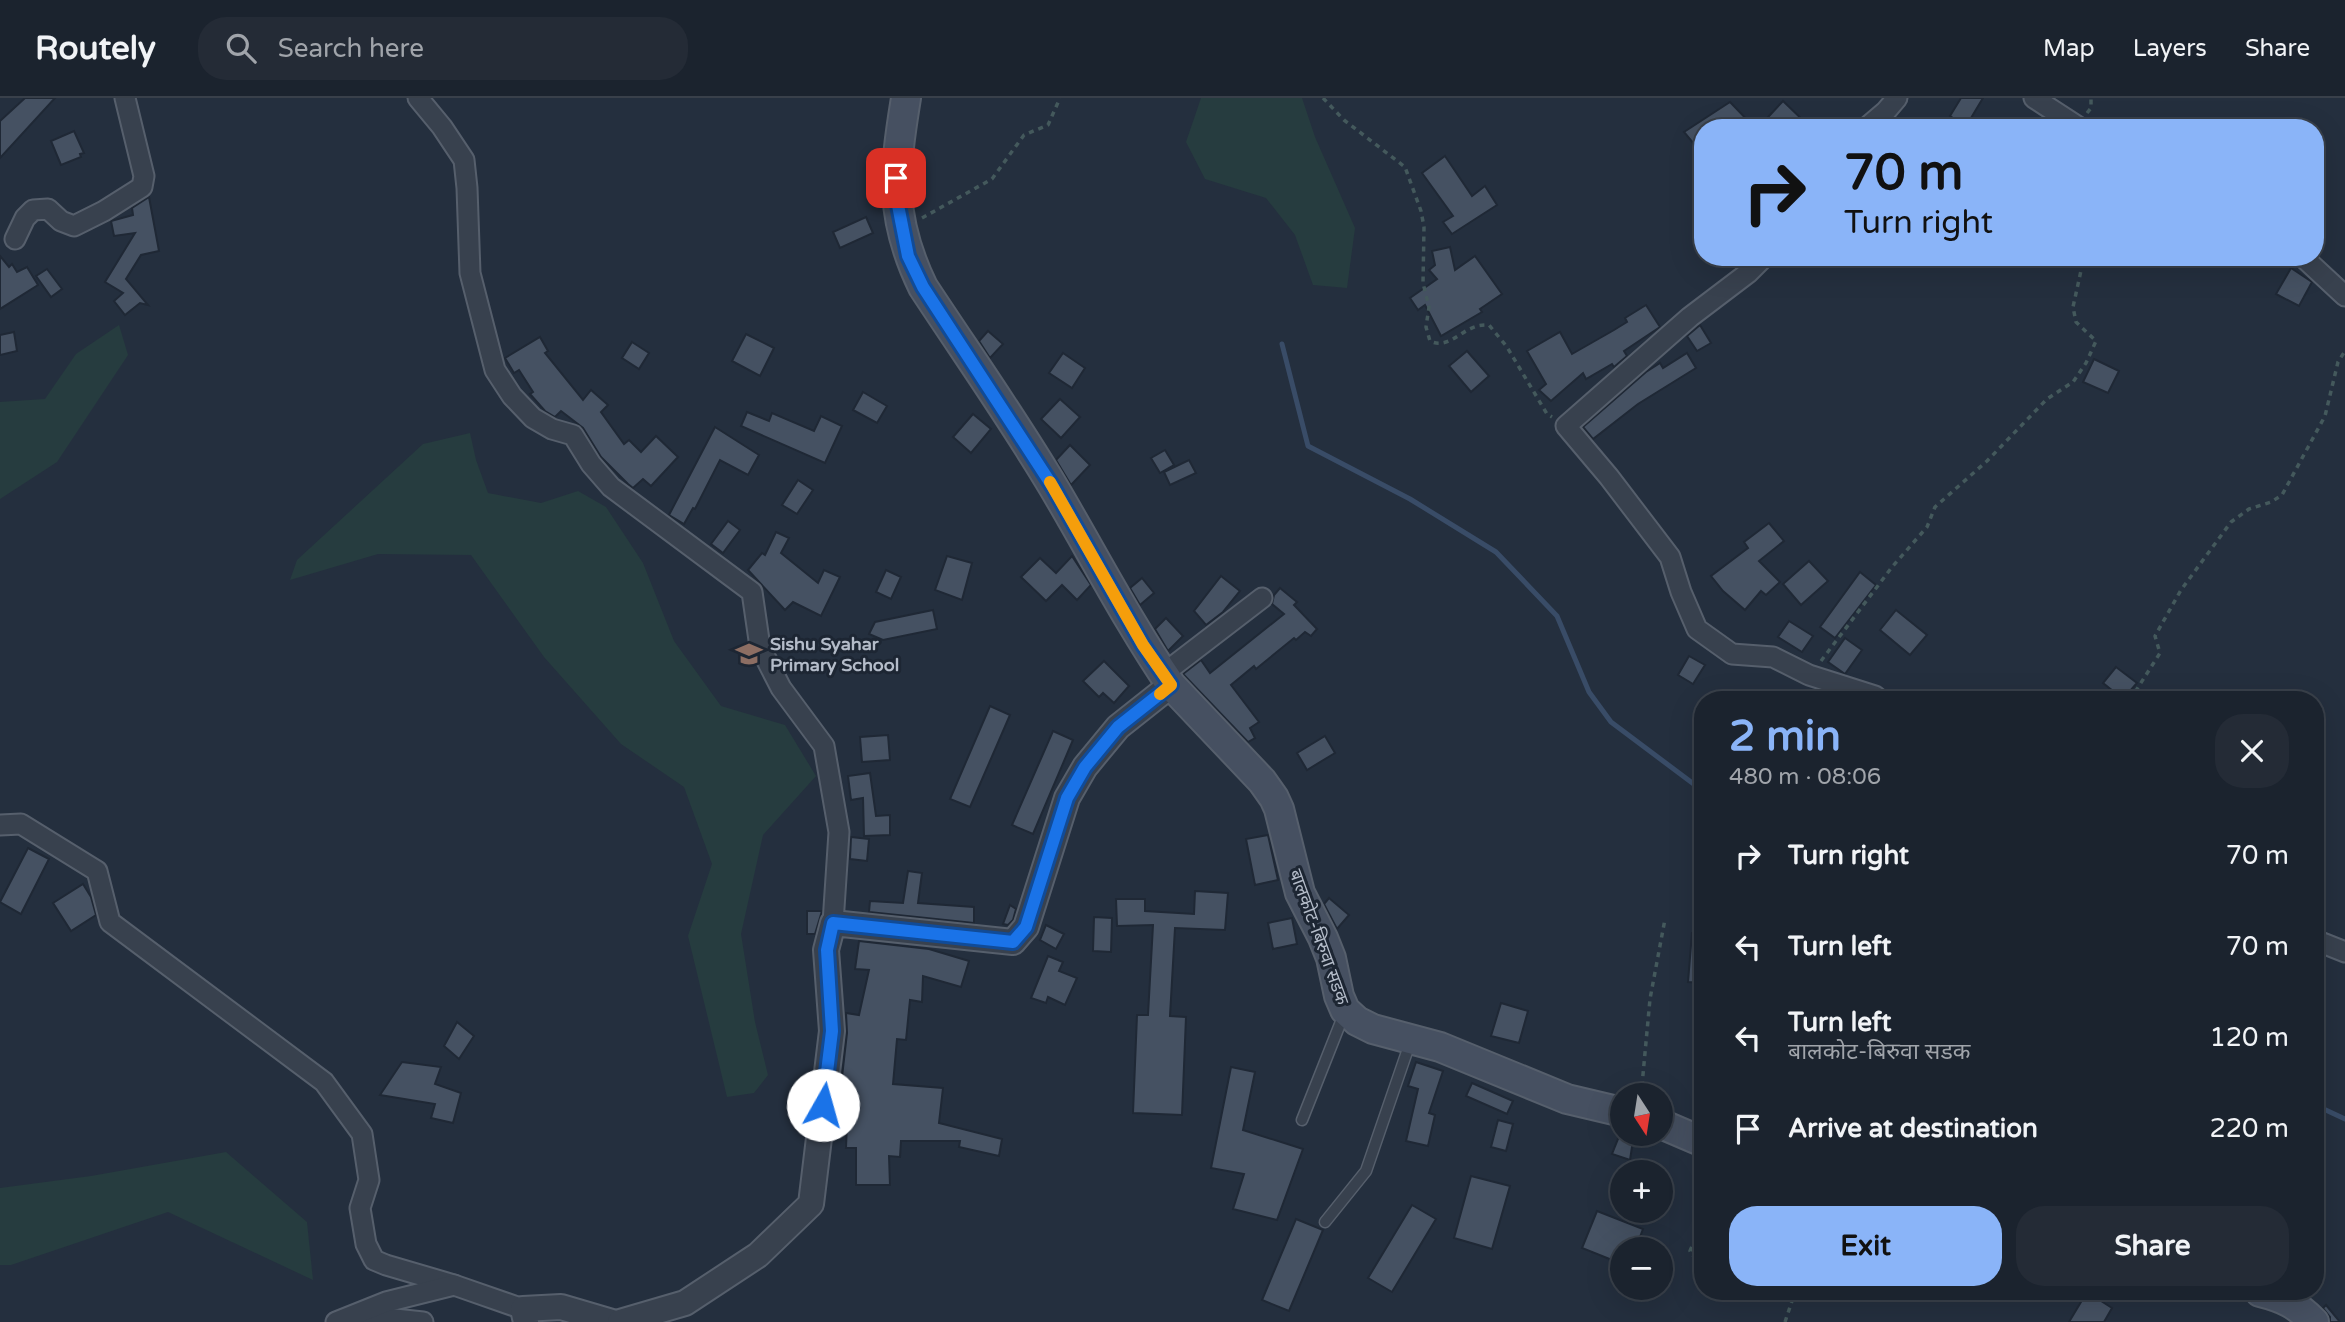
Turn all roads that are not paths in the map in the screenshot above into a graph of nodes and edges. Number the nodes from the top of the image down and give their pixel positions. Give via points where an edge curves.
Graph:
1 (125, 98) edge
2 (418, 98) edge
3 (906, 98) edge
4 (1897, 98) edge
5 (2034, 98) edge
6 (1877, 119) edge
7 (2066, 119) edge
8 (15, 239) dead end
9 (1755, 266) edge
10 (2313, 266) edge
11 (2345, 296) edge
12 (1262, 598) dead end
13 (1167, 680) junction
14 (1860, 691) edge
15 (0, 825) edge
16 (833, 923) junction
17 (2324, 944) edge
18 (2345, 952) edge
19 (1345, 1010) junction
20 (1412, 1039) junction
21 (1610, 1109) edge
22 (1302, 1120) dead end
23 (1673, 1129) edge
24 (1694, 1138) edge
25 (1325, 1222) dead end
26 (454, 1284) junction
27 (2285, 1300) edge
28 (356, 1314) junction
29 (524, 1315) edge
30 (336, 1322) edge
31 (423, 1322) edge
32 (612, 1322) edge
33 (620, 1322) edge
34 (2314, 1322) edge

1 - 8 street via 144,176 142,187 74,226 48,209 33,210
2 - 16 street via 464,160 470,273 495,370 506,387 533,418 573,435 611,487 752,592 760,647 781,688 824,746 839,832
3 - 13 main road, बालकोट-बिरुवा सडक via 896,195 908,256
4 - 6 street
5 - 7 street
9 - 14 street via 1566,426 1670,557 1697,629 1732,654 1773,657
10 - 11 street
12 - 13 street
13 - 16 street via 1085,767 1067,798 1026,927 1013,942
13 - 19 main road, बालकोट-बिरुवा सडक via 1274,798 1300,893 1331,958
15 - 26 street via 21,824 97,871 110,922 324,1082 362,1133 369,1180 360,1208 366,1244 374,1260
16 - 33 street via 827,950 832,1031 811,1204 758,1255 685,1303
17 - 18 street
19 - 20 main road, बालकोट-बिरुवा सडक via 1373,1029
19 - 22 lane
20 - 21 main road, बालकोट-बिरुवा सडक via 1567,1099
20 - 25 lane via 1366,1171
23 - 24 main road
26 - 28 street
26 - 29 street
27 - 34 main road
28 - 30 street
28 - 31 street
29 - 32 street via 561,1307

